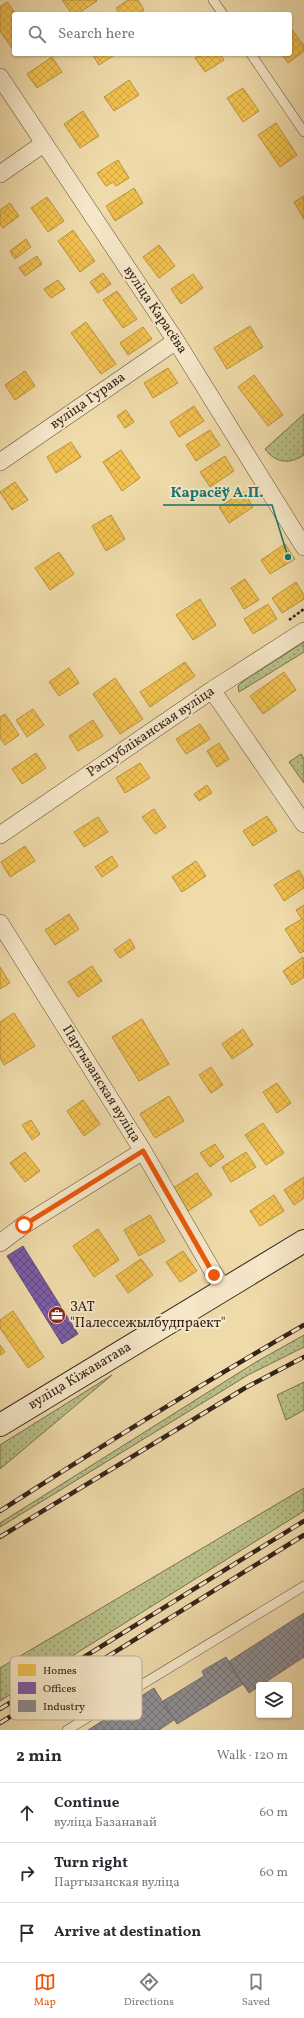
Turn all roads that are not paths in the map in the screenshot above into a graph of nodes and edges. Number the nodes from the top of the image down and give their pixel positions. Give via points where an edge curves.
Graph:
1 (213, 0) edge
2 (222, 12) edge
3 (252, 56) edge
4 (0, 77) edge
5 (304, 132) edge
6 (43, 144) junction
7 (0, 174) edge
8 (176, 341) junction
9 (0, 462) edge
10 (304, 547) edge
11 (304, 631) edge
12 (212, 690) junction
13 (304, 824) edge
14 (0, 835) edge
15 (0, 923) edge
16 (143, 1151) junction
17 (304, 1241) edge
18 (0, 1243) edge
19 (223, 1289) junction
20 (0, 1425) edge
21 (304, 1586) edge
22 (142, 1684) edge
23 (83, 1720) edge
24 (67, 1730) edge

1 - 2 lane
3 - 5 lane
4 - 6 street, вуліца Карасёва
6 - 7 street
6 - 8 street, вуліца Карасёва
8 - 9 street, вуліца Гурава
8 - 10 street, вуліца Карасёва
11 - 12 street, Рэспубліканская вуліца
12 - 13 street
12 - 14 street, Рэспубліканская вуліца
15 - 16 street, Партызанская вуліца
16 - 18 street via 24,1225
16 - 19 street, Партызанская вуліца
17 - 19 main road, вуліца Кіжаватава
19 - 20 main road, вуліца Кіжаватава
21 - 22 lane
23 - 24 lane

